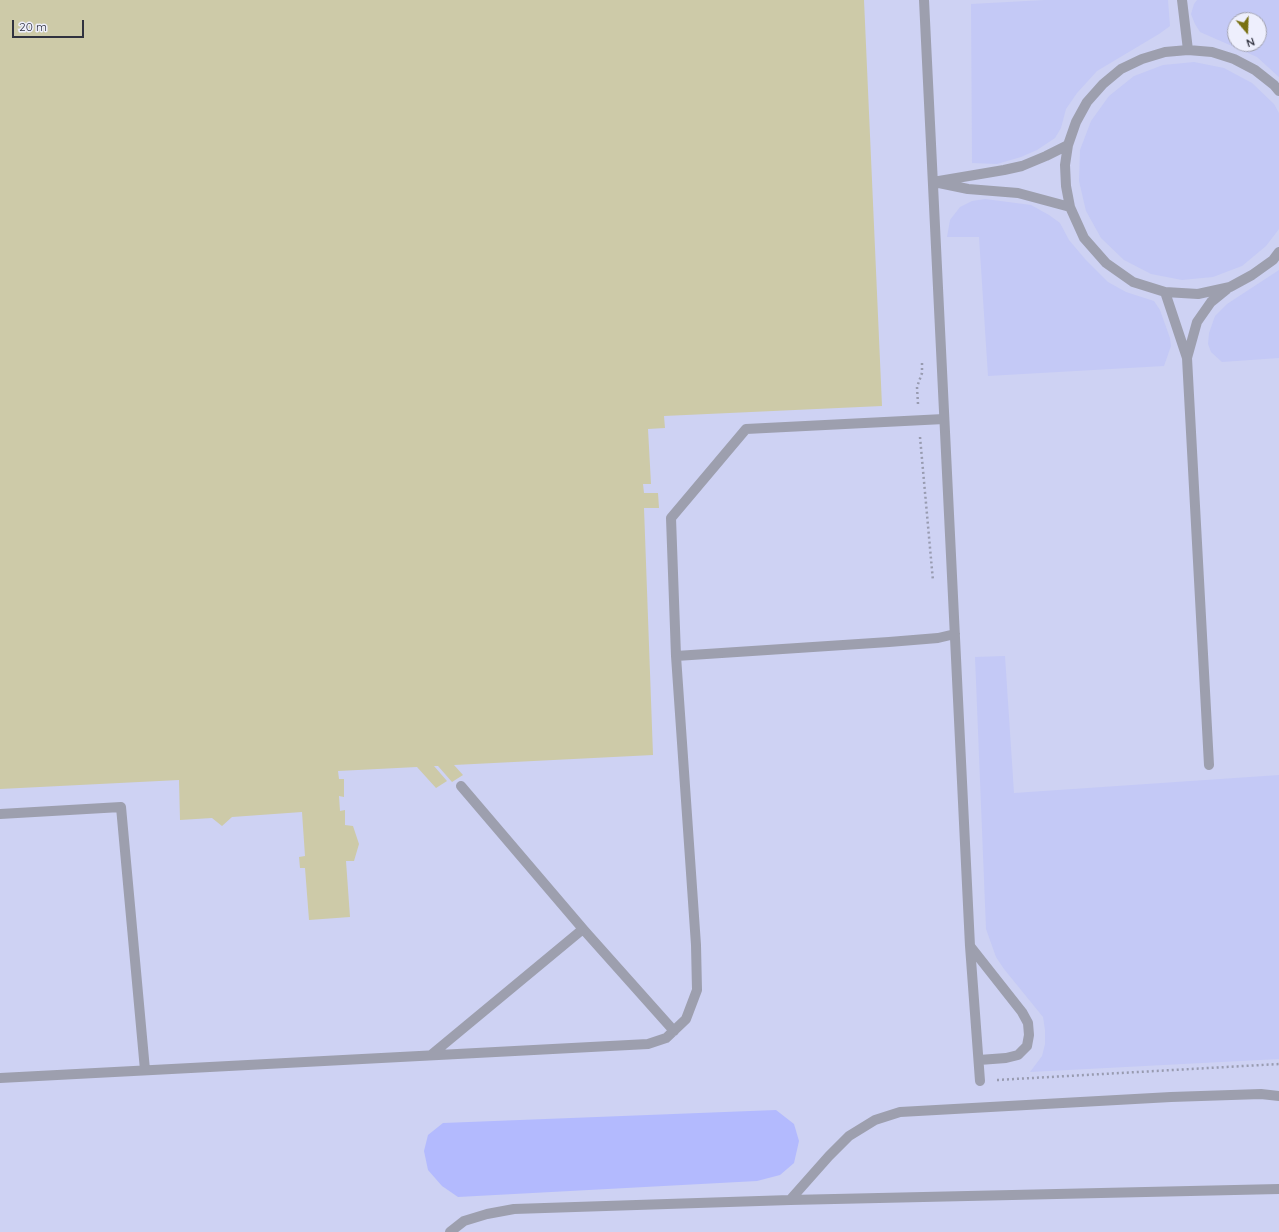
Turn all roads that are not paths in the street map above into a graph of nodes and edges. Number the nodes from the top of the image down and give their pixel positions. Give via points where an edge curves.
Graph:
1 (924, 0) edge
2 (1182, 0) edge
3 (1188, 50) junction
4 (1279, 91) edge
5 (1068, 145) junction
6 (933, 182) junction
7 (1070, 207) junction
8 (1279, 252) edge
9 (1230, 287) junction
10 (1165, 292) junction
11 (1187, 358) junction
12 (944, 419) junction
13 (955, 634) junction
14 (676, 656) junction
15 (1209, 765) dead end
16 (461, 786) dead end
17 (0, 814) edge
18 (583, 929) junction
19 (970, 946) junction
20 (674, 1031) junction
21 (431, 1055) junction
22 (979, 1060) junction
23 (145, 1070) junction
24 (0, 1078) edge
25 (980, 1081) road end
26 (1279, 1096) edge
27 (1279, 1189) edge
28 (790, 1200) junction
29 (450, 1232) edge

1 - 6 lane
2 - 3 lane
3 - 4 lane via 1212,52 1234,59 1255,70
3 - 5 lane via 1165,52 1121,69 1087,102
5 - 6 lane via 1022,166
5 - 7 lane via 1065,165
6 - 7 lane via 968,189 1018,193
6 - 12 lane
7 - 10 lane via 1084,238 1106,263 1133,282
8 - 9 lane via 1273,260 1252,275
9 - 10 lane via 1198,294
9 - 11 lane via 1211,302 1197,322
10 - 11 lane
11 - 15 lane
12 - 13 lane
12 - 14 lane via 746,429 671,518
13 - 14 lane via 889,642
13 - 19 lane
14 - 20 lane via 697,990 686,1020
16 - 18 lane
17 - 23 lane via 121,807
18 - 20 lane
18 - 21 lane
19 - 22 lane
19 - 22 lane via 1022,1012 1028,1023 1029,1035 1027,1046 1018,1055
20 - 21 lane via 666,1038 648,1044
21 - 23 lane
22 - 25 lane
23 - 24 lane
26 - 28 lane via 1261,1094 900,1112 875,1120 849,1136
27 - 28 lane
28 - 29 lane via 514,1209 464,1221

